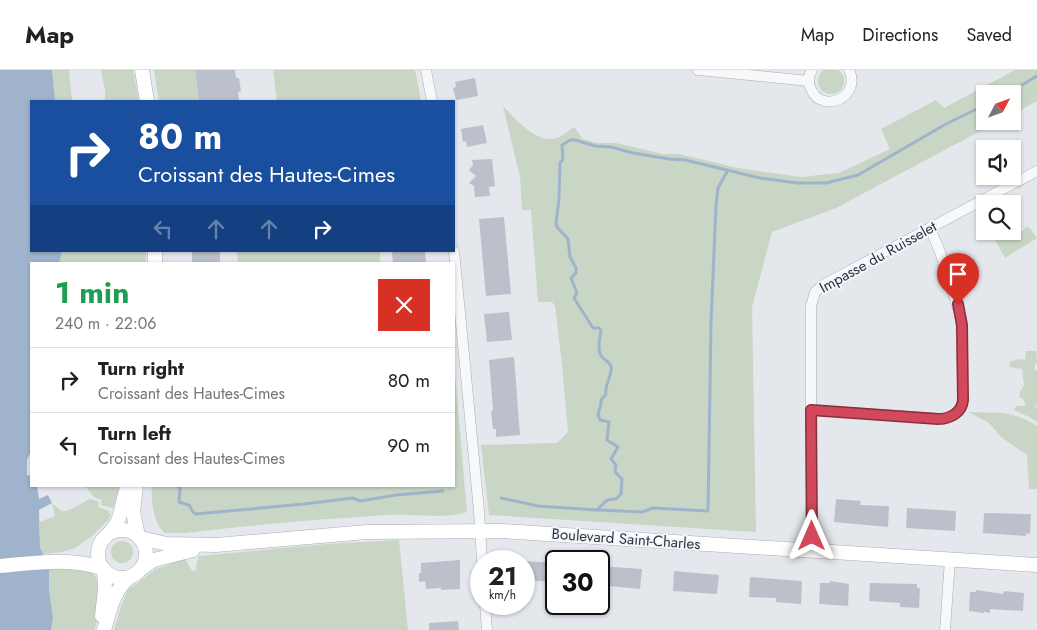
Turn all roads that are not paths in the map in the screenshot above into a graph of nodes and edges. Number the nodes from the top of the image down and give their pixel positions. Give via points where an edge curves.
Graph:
1 (142, 70) edge
2 (426, 70) edge
3 (698, 70) edge
4 (812, 70) edge
5 (848, 70) edge
6 (809, 81) junction
7 (147, 100) edge
8 (432, 100) edge
9 (1037, 171) edge
10 (930, 228) junction
11 (454, 252) edge
12 (811, 410) junction
13 (128, 487) edge
14 (136, 487) edge
15 (480, 530) junction
16 (139, 537) junction
17 (103, 539) junction
18 (216, 545) junction
19 (481, 550) edge
20 (811, 551) junction
21 (950, 559) junction
22 (56, 561) junction
23 (1037, 564) edge
24 (0, 566) edge
25 (142, 568) junction
26 (103, 569) junction
27 (130, 577) junction
28 (486, 615) edge
29 (100, 630) edge
30 (104, 630) edge
31 (487, 630) edge
32 (946, 630) edge

1 - 7 street
2 - 8 street
3 - 6 street
4 - 6 street
5 - 6 street via 851,87 837,101 818,98
9 - 10 street, Impasse du Ruisselet
10 - 12 street, Impasse du Ruisselet via 815,292 811,306
10 - 12 street via 961,318 961,408 949,418 938,419
11 - 15 street
12 - 20 street, Impasse du Ruisselet
13 - 17 street via 119,521
14 - 16 street via 133,512
15 - 18 street, Boulevard Saint-Charles via 367,532
15 - 19 street
15 - 20 street, Boulevard Saint-Charles
16 - 17 street via 119,530
16 - 18 street, Boulevard Saint-Charles via 167,544
16 - 25 street via 146,553
17 - 22 street via 89,551
17 - 26 street via 98,556
18 - 25 street, Boulevard Saint-Charles via 161,558
20 - 21 street, Boulevard Saint-Charles
21 - 23 street, Boulevard Saint-Charles
21 - 32 street
22 - 24 street
22 - 26 street via 89,564
25 - 27 street
26 - 27 street via 117,577
26 - 29 street via 104,600
27 - 30 street via 116,593
28 - 31 street

